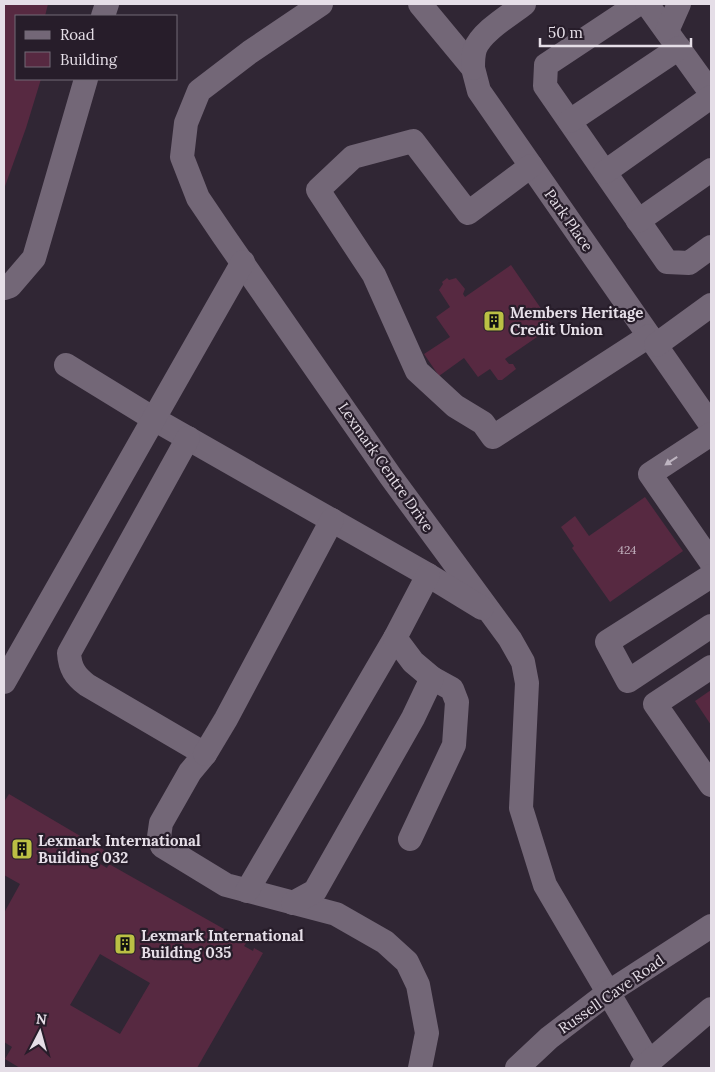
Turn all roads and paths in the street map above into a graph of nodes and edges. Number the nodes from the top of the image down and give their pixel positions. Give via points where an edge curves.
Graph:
1 (321, 4) edge
2 (524, 4) edge
3 (638, 4) edge
4 (646, 4) edge
5 (680, 4) edge
6 (425, 10) edge
7 (673, 40) junction
8 (472, 68) junction
9 (86, 80) edge
10 (711, 95) edge
11 (570, 121) junction
12 (531, 166) junction
13 (711, 170) edge
14 (605, 172) junction
15 (638, 221) junction
16 (711, 247) edge
17 (243, 262) junction
18 (4, 288) edge
19 (711, 305) edge
20 (652, 340) junction
21 (66, 364) dead end
22 (154, 419) junction
23 (711, 425) edge
24 (711, 434) edge
25 (188, 438) junction
26 (332, 520) junction
27 (711, 562) edge
28 (428, 575) junction
29 (711, 576) edge
30 (490, 612) junction
31 (711, 626) edge
32 (395, 638) junction
33 (711, 667) edge
34 (432, 678) junction
35 (4, 682) edge
36 (205, 754) junction
37 (711, 785) edge
38 (410, 839) dead end
39 (247, 891) junction
40 (293, 903) junction
41 (711, 926) edge
42 (609, 992) junction
43 (708, 1015) edge
44 (646, 1065) edge
45 (420, 1068) edge
46 (517, 1068) edge

1 - 17 street, Lexmark Centre Drive via 199,91 186,123 182,157 195,190
2 - 8 street via 481,39
3 - 11 street via 546,64 545,86
4 - 7 street
5 - 7 street
6 - 8 street, Park Place
7 - 10 street
7 - 11 street
8 - 12 street, Park Place via 479,91
9 - 18 street via 34,258 10,286
10 - 14 street
11 - 14 street
12 - 20 street, Park Place
12 - 20 street via 468,213 413,141 353,157 318,190 374,275 417,370 455,406 483,423 493,437
13 - 15 street
14 - 15 street
15 - 16 street via 667,262 689,263
17 - 22 street
17 - 30 street, Lexmark Centre Drive via 391,477
19 - 20 street
20 - 23 street, Park Place
21 - 22 street
22 - 25 street
22 - 35 street
24 -> 27 street via 650,474
25 - 26 street
25 - 36 street via 69,653 76,676 87,685
26 - 28 street
26 - 36 street
28 - 30 street
28 - 32 street
29 - 31 street via 607,642 628,681
30 - 42 street, Lexmark Centre Drive via 524,662 527,684 521,808 545,885
32 - 34 street via 413,662
32 - 39 street
33 - 37 street via 655,704
34 - 38 street via 452,689 457,702 454,745
34 - 40 street via 315,891
36 - 39 street via 190,772 161,823 159,837 162,846 212,877
39 - 40 street
40 - 45 street via 336,914 385,942 407,962 418,985 427,1033
41 - 42 street, Russell Cave Road
42 - 44 street, Lexmark Centre Drive
42 - 46 street, Russell Cave Road via 549,1038
43 - 44 street

